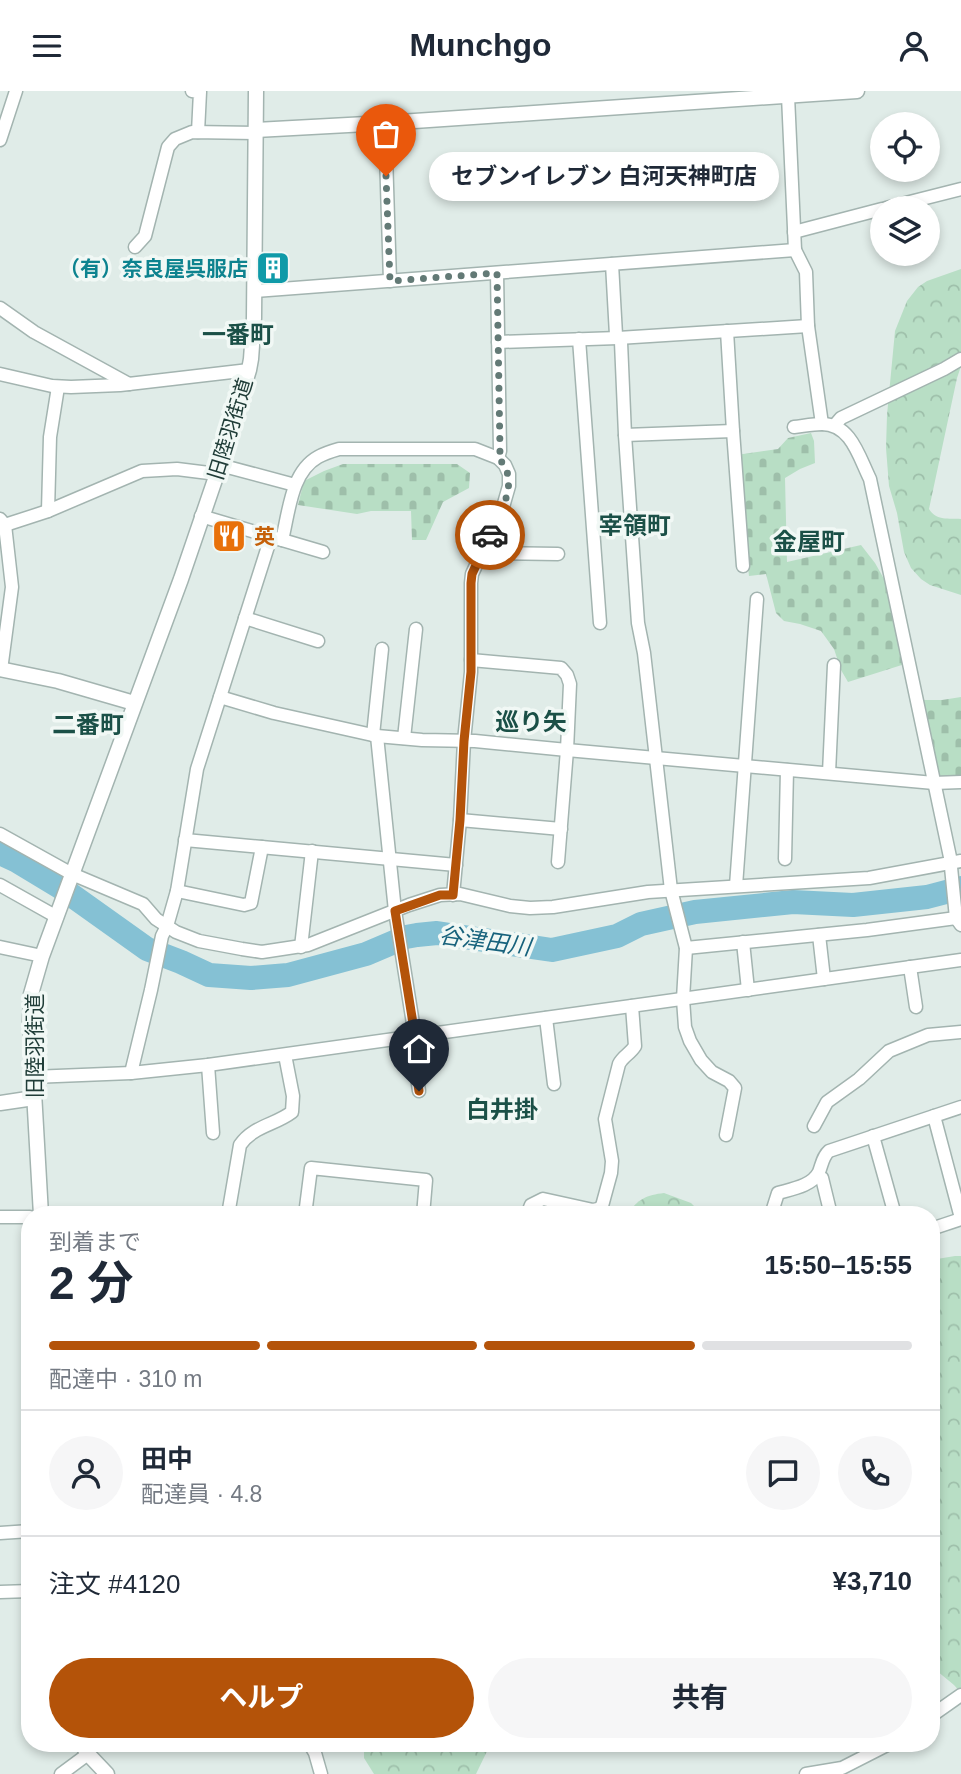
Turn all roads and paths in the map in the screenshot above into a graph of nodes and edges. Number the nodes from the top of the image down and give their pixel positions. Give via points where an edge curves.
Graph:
1 (16, 91) edge
2 (192, 91) edge
3 (256, 91) edge
4 (857, 91) edge
5 (756, 94) edge
6 (788, 96) junction
7 (385, 123) junction
8 (256, 131) junction
9 (198, 132) junction
10 (0, 139) edge
11 (961, 189) edge
12 (934, 196) edge
13 (870, 213) edge
14 (794, 232) junction
15 (135, 247) dead end
16 (795, 250) junction
17 (612, 264) junction
18 (497, 273) junction
19 (390, 281) junction
20 (255, 291) junction
21 (0, 308) edge
22 (808, 326) junction
23 (727, 331) junction
24 (618, 338) junction
25 (579, 339) junction
26 (498, 342) junction
27 (961, 359) edge
28 (249, 370) junction
29 (0, 374) edge
30 (131, 384) junction
31 (58, 387) junction
32 (828, 424) junction
33 (794, 427) dead end
34 (733, 431) junction
35 (625, 435) junction
36 (498, 458) junction
37 (219, 470) junction
38 (295, 485) junction
39 (48, 511) junction
40 (201, 516) junction
41 (2, 522) edge
42 (277, 538) junction
43 (323, 552) dead end
44 (482, 553) junction
45 (558, 554) dead end
46 (743, 566) dead end
47 (6, 576) edge
48 (757, 599) dead end
49 (245, 618) junction
50 (600, 623) dead end
51 (416, 629) dead end
52 (318, 641) dead end
53 (382, 649) dead end
54 (471, 660) junction
55 (834, 665) dead end
56 (1, 669) edge
57 (220, 697) junction
58 (134, 703) junction
59 (375, 735) junction
60 (404, 738) junction
61 (464, 741) junction
62 (567, 751) junction
63 (655, 758) junction
64 (744, 766) junction
65 (787, 770) junction
66 (829, 773) junction
67 (961, 782) edge
68 (934, 783) junction
69 (460, 820) junction
70 (561, 829) junction
71 (0, 834) edge
72 (185, 840) junction
73 (262, 847) junction
74 (312, 852) junction
75 (390, 859) junction
76 (785, 859) dead end
77 (558, 862) dead end
78 (456, 865) junction
79 (954, 866) edge
80 (71, 878) junction
81 (0, 885) edge
82 (736, 886) junction
83 (671, 890) junction
84 (177, 891) junction
85 (453, 895) junction
86 (395, 911) junction
87 (58, 914) junction
88 (957, 917) edge
89 (165, 931) junction
90 (819, 935) junction
91 (743, 942) junction
92 (684, 943) junction
93 (0, 947) edge
94 (301, 947) junction
95 (42, 956) junction
96 (961, 960) edge
97 (910, 967) junction
98 (824, 979) junction
99 (748, 990) junction
100 (683, 999) junction
101 (632, 1006) junction
102 (916, 1007) dead end
103 (547, 1018) junction
104 (961, 1032) edge
105 (413, 1036) junction
106 (285, 1055) junction
107 (208, 1065) junction
108 (131, 1073) junction
109 (32, 1077) junction
110 (554, 1084) dead end
111 (419, 1091) dead end
112 (34, 1098) junction
113 (0, 1103) edge
114 (961, 1107) edge
115 (934, 1116) junction
116 (814, 1126) dead end
117 (213, 1133) dead end
118 (726, 1135) dead end
119 (873, 1136) junction
120 (817, 1176) junction
121 (40, 1206) edge
122 (230, 1206) edge
123 (306, 1206) edge
124 (424, 1206) edge
125 (531, 1206) edge
126 (575, 1206) edge
127 (602, 1206) edge
128 (774, 1206) edge
129 (829, 1206) edge
130 (892, 1206) edge
131 (0, 1217) edge
132 (21, 1217) edge
133 (961, 1219) edge
134 (940, 1226) edge
135 (21, 1532) edge
136 (0, 1533) edge
137 (21, 1591) edge
138 (0, 1592) edge
139 (961, 1695) edge
140 (940, 1710) edge
141 (81, 1752) edge
142 (88, 1752) edge
143 (315, 1752) edge
144 (873, 1752) edge
145 (61, 1774) edge
146 (107, 1774) edge
147 (321, 1774) edge
148 (806, 1774) edge

1 - 10 street
2 - 9 street via 200,92
3 - 8 street, 旧陸羽街道
4 - 6 street
5 - 6 street
5 - 7 street
6 - 14 street
7 - 8 street
7 - 19 street
8 - 9 street
8 - 20 street, 旧陸羽街道
9 - 15 street via 175,139 168,147 145,236
11 - 12 street
13 - 14 street
14 - 16 street
16 - 17 street
16 - 22 street via 806,272
17 - 18 street
17 - 24 street
18 - 19 street
18 - 26 street
19 - 20 street
20 - 28 street, 旧陸羽街道
21 - 30 street via 33,332
22 - 23 street
22 - 32 street
23 - 24 street
23 - 34 street
24 - 25 street
24 - 35 street
25 - 26 street
25 - 50 street
26 - 36 street
27 - 32 street
28 - 30 street
28 - 37 street, 旧陸羽街道
29 - 31 street
30 - 31 street
31 - 39 street via 50,437
32 - 33 street
32 - 68 street via 845,431 870,479
34 - 35 street
34 - 46 street
35 - 63 street via 638,623
36 - 38 street via 475,449 339,449 303,469
36 - 44 street via 509,474 509,487
37 - 38 street
37 - 39 street via 142,471
37 - 40 street, 旧陸羽街道
38 - 42 street
39 - 41 street
40 - 42 street
40 - 58 street, 旧陸羽街道
41 - 47 street
42 - 43 street
42 - 49 street
44 - 45 street
44 - 54 street via 471,583
47 - 56 street
48 - 64 street
49 - 52 street
49 - 57 street
51 - 60 street
53 - 59 street
54 - 61 street
54 - 62 street via 561,668 570,684
55 - 66 street
56 - 58 street
57 - 59 street
57 - 72 street via 197,769
58 - 80 street, 旧陸羽街道
59 - 60 street
59 - 75 street
60 - 61 street
61 - 62 street
61 - 69 street
62 - 63 street
62 - 70 street
63 - 64 street
63 - 83 street
64 - 65 street
64 - 82 street
65 - 66 street
65 - 76 street
66 - 68 street
67 - 68 street
68 - 79 street
69 - 70 street
69 - 78 street
70 - 77 street
71 - 80 street
72 - 73 street
72 - 84 street
73 - 74 street
73 - 84 street via 251,903
74 - 75 street
74 - 94 street
75 - 78 street
75 - 86 street
78 - 85 street
79 - 82 street via 869,878
79 - 88 street
80 - 87 street, 旧陸羽街道
80 - 89 street via 143,904
81 - 87 street
82 - 83 street
83 - 85 street via 530,908
83 - 92 street
84 - 89 street
85 - 86 street
86 - 94 street
86 - 105 street
87 - 95 street, 旧陸羽街道
88 - 90 street
89 - 94 street via 262,952
89 - 108 street
90 - 91 street
90 - 98 street
91 - 92 street
91 - 99 street
92 - 100 street
93 - 95 street
95 - 109 street, 旧陸羽街道 via 31,994
96 - 97 street
97 - 98 street
97 - 102 street
98 - 99 street
99 - 100 street
100 - 101 street
100 - 118 street via 685,1027 695,1050 712,1072 735,1088
101 - 103 street
101 - 127 street via 635,1047 622,1058 605,1119 612,1161
103 - 105 street
103 - 110 street
104 - 116 street via 928,1035 889,1051 827,1102
105 - 106 street
105 - 111 street
106 - 107 street
106 - 122 street via 292,1112 256,1129 240,1145
107 - 108 street
107 - 117 street
108 - 109 street
109 - 112 street, 旧陸羽街道
112 - 113 street
112 - 121 street, 旧陸羽街道
114 - 115 street
115 - 119 street
115 - 133 street
119 - 120 street via 825,1153
119 - 130 street
120 - 128 street via 778,1193
120 - 129 street via 822,1178
123 - 124 street via 311,1168 426,1180
125 - 126 street via 543,1199
131 - 132 street
133 - 134 street
135 - 136 street
137 - 138 street
139 - 140 street
141 - 145 street
142 - 146 street
143 - 147 street
144 - 148 street via 842,1767

